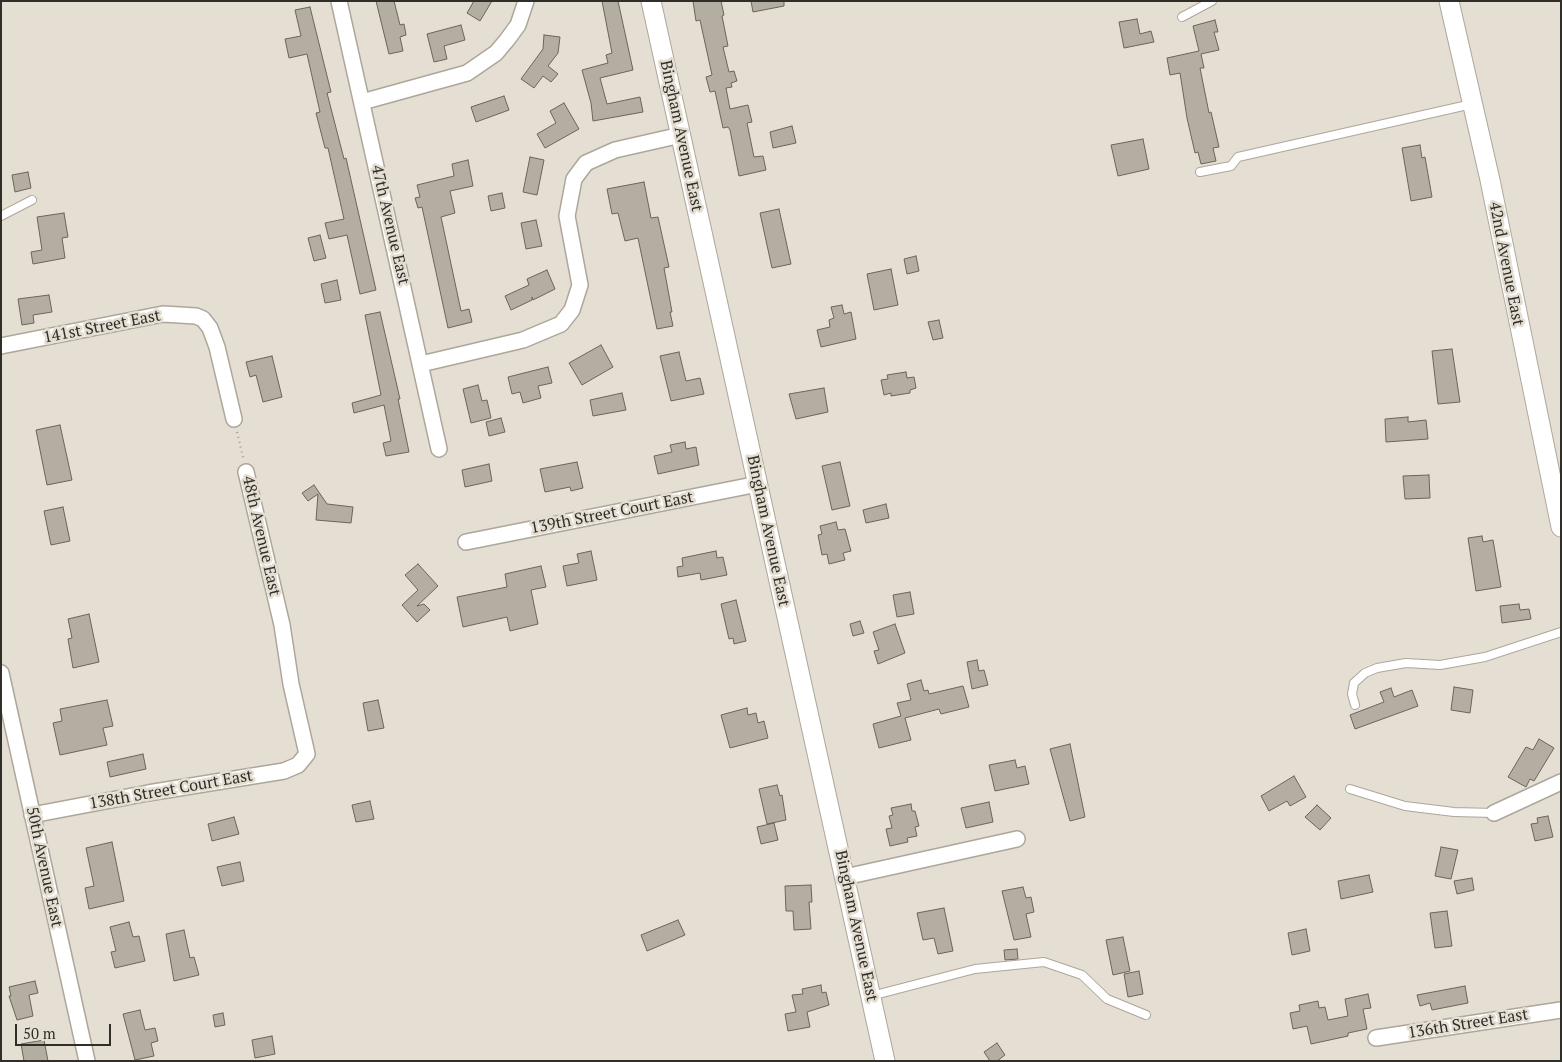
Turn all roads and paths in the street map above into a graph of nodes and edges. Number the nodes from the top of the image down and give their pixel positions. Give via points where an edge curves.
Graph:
1 (340, 1) edge
2 (526, 1) edge
3 (651, 1) edge
4 (1212, 1) edge
5 (1449, 1) edge
6 (1182, 17) dead end
7 (362, 102) junction
8 (1472, 104) junction
9 (681, 136) junction
10 (1200, 172) dead end
11 (32, 200) dead end
12 (1, 216) edge
13 (1, 346) edge
14 (421, 364) junction
15 (234, 419) joint
16 (439, 450) dead end
17 (246, 472) joint
18 (758, 484) junction
19 (1561, 527) edge
20 (466, 542) dead end
21 (1561, 632) edge
22 (1, 673) edge
23 (1355, 705) dead end
24 (305, 757) joint
25 (1561, 782) edge
26 (1350, 789) dead end
27 (1494, 813) joint
28 (32, 815) junction
29 (1017, 839) dead end
30 (845, 877) junction
31 (871, 996) junction
32 (1561, 1010) edge
33 (1146, 1015) dead end
34 (1376, 1038) dead end
35 (87, 1061) edge
36 (885, 1061) edge

1 - 7 street, 47th Avenue East
2 - 7 street via 518,25 507,40 496,53 467,73
3 - 9 street, Bingham Avenue East
4 - 6 lane
5 - 8 street, 42nd Avenue East
7 - 14 street, 47th Avenue East
8 - 10 lane via 1238,157 1231,166
8 - 19 street, 42nd Avenue East
9 - 14 street via 615,150 586,163 574,179 567,216 580,285 572,310 560,324 523,340
9 - 18 street, Bingham Avenue East
11 - 12 lane
13 - 15 street, 141st Street East via 163,314 188,314 203,319 210,328
14 - 16 street, 47th Avenue East
15 - 17 path, 48th Avenue East
17 - 24 street, 48th Avenue East via 282,625
18 - 20 street, 139th Street Court East
18 - 30 street, Bingham Avenue East
21 - 23 lane via 1485,657 1440,665 1406,663 1377,668 1354,683
22 - 28 street, 50th Avenue East
24 - 28 street, 138th Street Court East via 298,765 284,771
25 - 27 street
26 - 27 lane via 1405,806
28 - 35 street, 50th Avenue East
29 - 30 street
30 - 31 street, Bingham Avenue East
31 - 33 lane via 975,969 1044,962 1082,975 1106,999
31 - 36 street, Bingham Avenue East
32 - 34 street, 136th Street East

